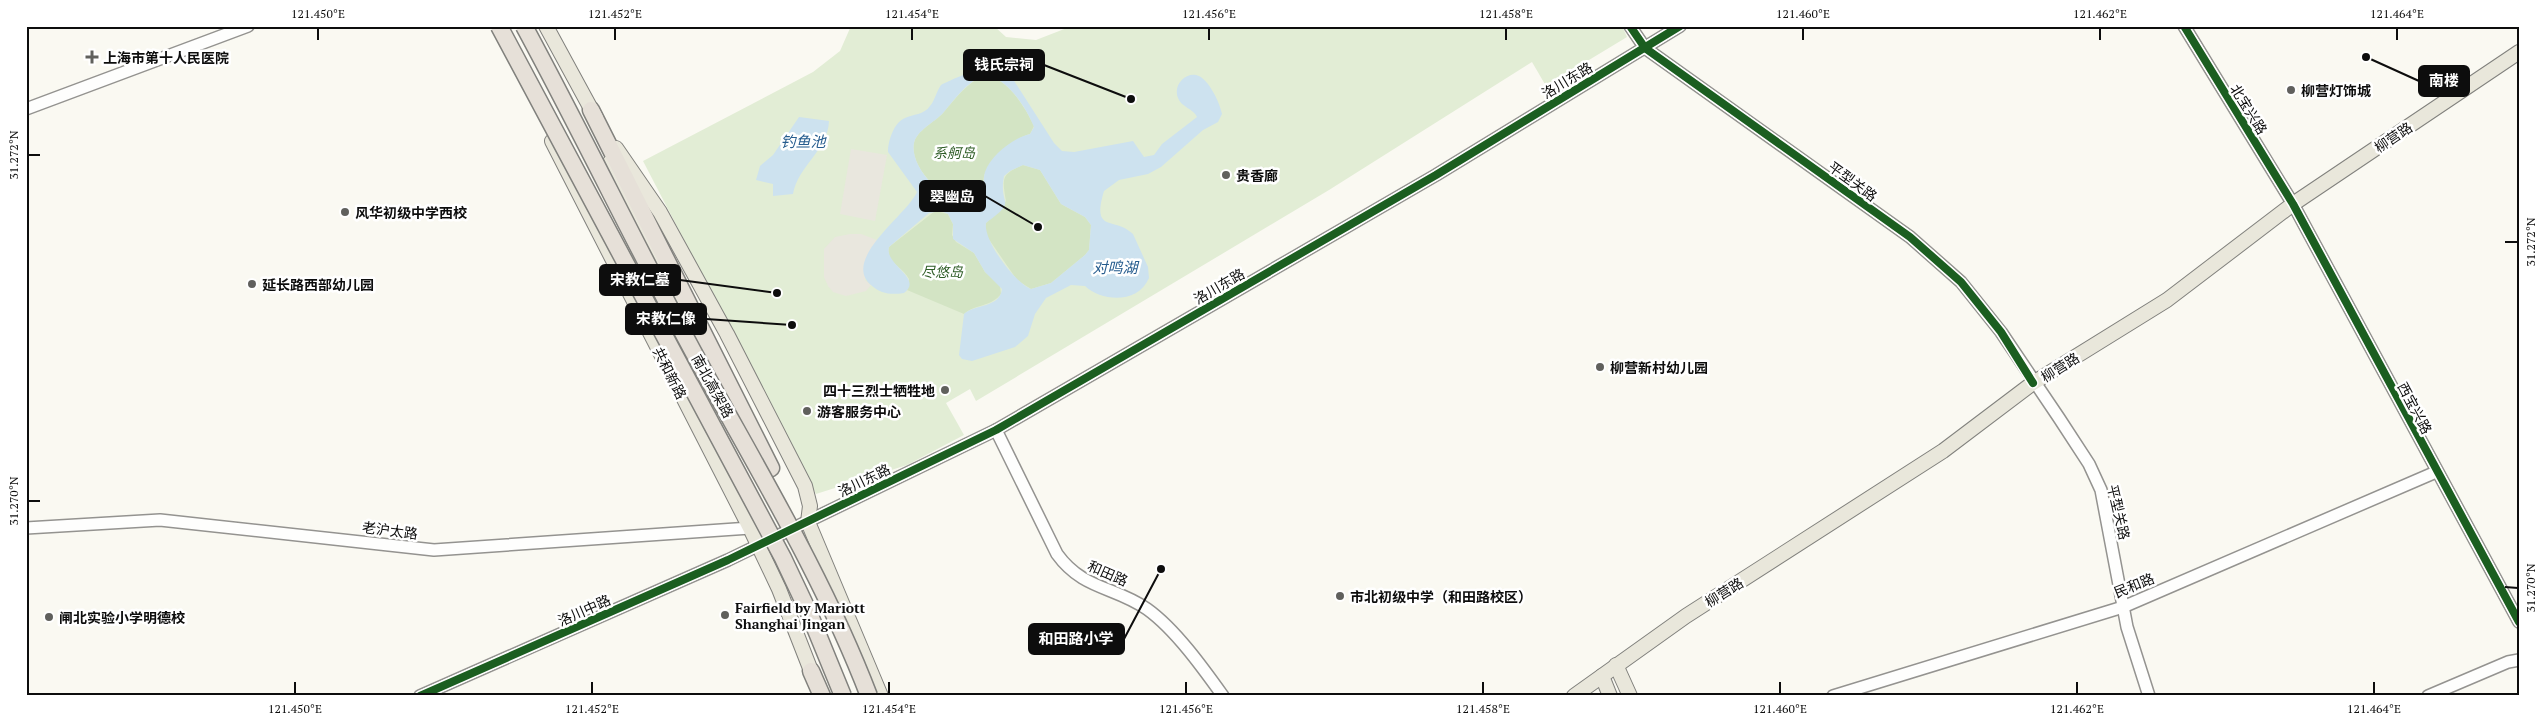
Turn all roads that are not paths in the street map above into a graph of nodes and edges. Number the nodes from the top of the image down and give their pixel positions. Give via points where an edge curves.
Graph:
1 (248, 26) edge
2 (492, 26) edge
3 (499, 26) edge
4 (524, 26) edge
5 (546, 26) edge
6 (1630, 26) edge
7 (1680, 26) edge
8 (2184, 26) edge
9 (1646, 48) junction
10 (2519, 52) edge
11 (26, 109) edge
12 (590, 110) junction
13 (2292, 204) junction
14 (2033, 383) junction
15 (996, 430) junction
16 (2436, 472) junction
17 (808, 522) junction
18 (26, 528) edge
19 (750, 528) junction
20 (758, 546) junction
21 (805, 555) junction
22 (2123, 607) junction
23 (2519, 622) edge
24 (2519, 660) edge
25 (1616, 665) junction
26 (811, 671) junction
27 (1602, 676) junction
28 (420, 696) edge
29 (821, 696) edge
30 (828, 696) edge
31 (843, 696) edge
32 (868, 696) edge
33 (881, 696) edge
34 (1223, 696) edge
35 (1574, 696) edge
36 (1610, 696) edge
37 (1630, 696) edge
38 (1833, 696) edge
39 (2149, 696) edge
40 (2428, 696) edge

1 - 11 street
2 - 19 main road, 共和新路
3 - 31 highway, 南北高架路, bridge via 783,558
4 - 21 highway, 南北高架路, bridge via 694,353
5 - 12 main road
6 - 9 street, 平型关路
7 - 9 street, 洛川东路
8 - 13 street, 北宝兴路
9 - 14 street, 平型关路 via 1910,238 1962,282
9 - 15 street, 洛川东路 via 1436,175
10 - 13 main road, 柳营路
12 - 17 main road via 630,215 794,516
12 - 17 main road via 660,212 727,334 805,486 810,506
12 - 21 highway, bridge via 771,468
13 - 14 main road, 柳营路 via 2167,300
13 - 16 street, 西宝兴路
14 - 22 street, 平型关路 via 2089,464 2101,490
14 - 25 main road, 柳营路 via 1928,461 1686,616
15 - 17 street, 洛川东路
15 - 34 street, 和田路 via 1057,554 1066,565 1090,583 1134,601 1159,618
16 - 22 street, 民和路
16 - 23 street, 西宝兴路
17 - 20 street, 洛川东路
17 - 33 main road
18 - 19 street, 老沪太路 via 160,520 434,550
19 - 20 main road, 共和新路
20 - 26 main road, 共和新路 via 779,589
20 - 28 street, 洛川中路
21 - 32 highway, 南北高架路, bridge
22 - 38 street, 民和路
22 - 39 street, 平型关路
24 - 40 street
25 - 27 main road, 柳营路
25 - 37 main road
26 - 29 highway
26 - 30 main road, 共和新路
27 - 35 main road, 柳营路
27 - 36 main road

